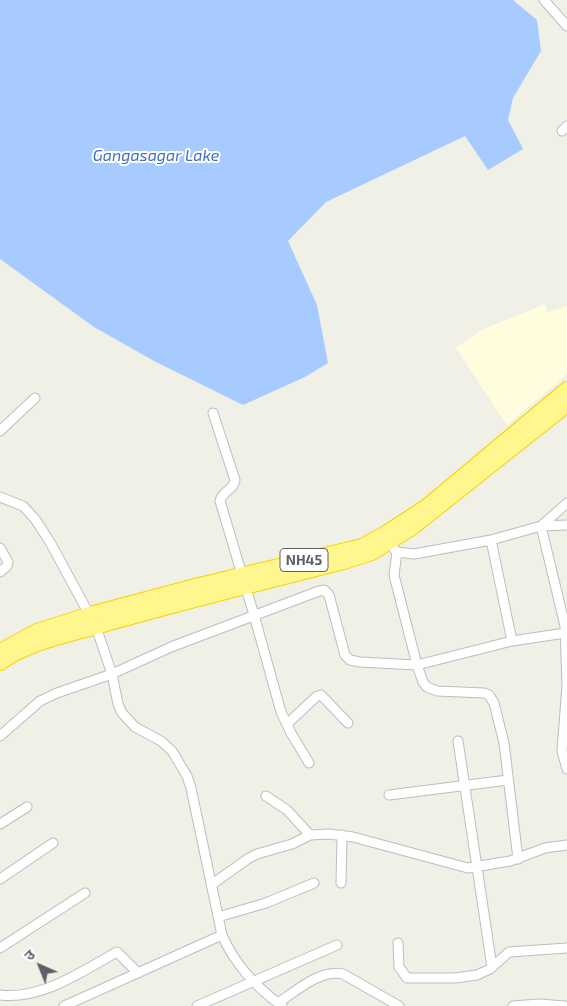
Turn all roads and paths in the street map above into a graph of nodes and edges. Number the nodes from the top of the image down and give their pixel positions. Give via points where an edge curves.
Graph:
1 (544, 0) edge
2 (567, 26) edge
3 (567, 389) edge
4 (35, 398) dead end
5 (567, 405) edge
6 (213, 413) dead end
7 (0, 431) edge
8 (0, 496) edge
9 (567, 503) edge
10 (567, 525) edge
11 (541, 526) junction
12 (491, 540) junction
13 (390, 543) junction
14 (0, 548) edge
15 (0, 572) edge
16 (244, 581) junction
17 (254, 615) junction
18 (93, 620) junction
19 (566, 628) edge
20 (512, 641) junction
21 (0, 651) edge
22 (0, 663) edge
23 (417, 665) junction
24 (112, 674) junction
25 (566, 706) edge
26 (566, 721) edge
27 (348, 723) dead end
28 (287, 724) junction
29 (2, 730) edge
30 (458, 741) dead end
31 (310, 764) dead end
32 (567, 769) edge
33 (508, 780) junction
34 (466, 785) junction
35 (388, 795) dead end
36 (266, 796) dead end
37 (28, 807) dead end
38 (0, 824) edge
39 (310, 836) junction
40 (342, 836) junction
41 (53, 843) dead end
42 (567, 845) edge
43 (518, 859) junction
44 (478, 868) junction
45 (0, 879) edge
46 (314, 883) dead end
47 (341, 883) dead end
48 (211, 885) junction
49 (85, 893) dead end
50 (218, 917) junction
51 (222, 935) junction
52 (398, 943) dead end
53 (338, 945) dead end
54 (0, 948) edge
55 (567, 948) edge
56 (492, 967) junction
57 (138, 973) junction
58 (254, 980) junction
59 (5, 995) edge
60 (280, 1004) edge
61 (12, 1006) edge
62 (64, 1006) edge
63 (197, 1006) edge
64 (399, 1006) edge
65 (513, 1006) edge
66 (565, 1006) edge

1 - 2 street
3 - 13 highway, NH45 via 427,506
4 - 7 street
5 - 13 highway, NH45
6 - 16 street via 235,480 220,501
8 - 18 street via 23,506 35,519
9 - 11 street
10 - 11 street
11 - 12 street
11 - 19 street
12 - 13 street via 414,554
12 - 20 street
13 - 16 highway, NH45 via 354,560
13 - 23 street via 394,575
14 - 15 street via 8,562
16 - 17 street
16 - 18 highway, NH45 via 148,611
17 - 23 street via 324,590 329,595 347,658 360,662
17 - 24 street
17 - 28 street via 278,704
18 - 21 highway, NH45 via 37,632
18 - 22 highway, NH45
18 - 24 street
19 - 20 street
19 - 25 street
20 - 23 street
23 - 33 street via 423,682 431,690 484,694 492,700 504,743
24 - 29 street via 57,693
24 - 48 street via 122,713 135,727 172,751 187,776
25 - 26 street
26 - 32 street via 562,751
27 - 28 street via 321,694
28 - 31 street
30 - 34 street
33 - 34 street
33 - 43 street
34 - 35 street
34 - 44 street
36 - 39 street via 287,810
37 - 38 street
39 - 40 street
39 - 48 street via 257,854
40 - 44 street via 462,867
40 - 47 street
41 - 45 street
42 - 43 street via 546,848
43 - 44 street
44 - 56 street
46 - 50 street via 266,903
48 - 50 street
49 - 54 street
50 - 51 street
51 - 57 street
51 - 58 street via 232,954
52 - 56 street via 399,967 408,978 456,978 484,973
53 - 58 street
55 - 56 street via 515,951
57 - 59 street via 117,952 53,986 24,994
57 - 62 street
58 - 60 street
58 - 63 street
59 - 61 street
60 - 64 street via 322,976 338,973
65 - 66 street

